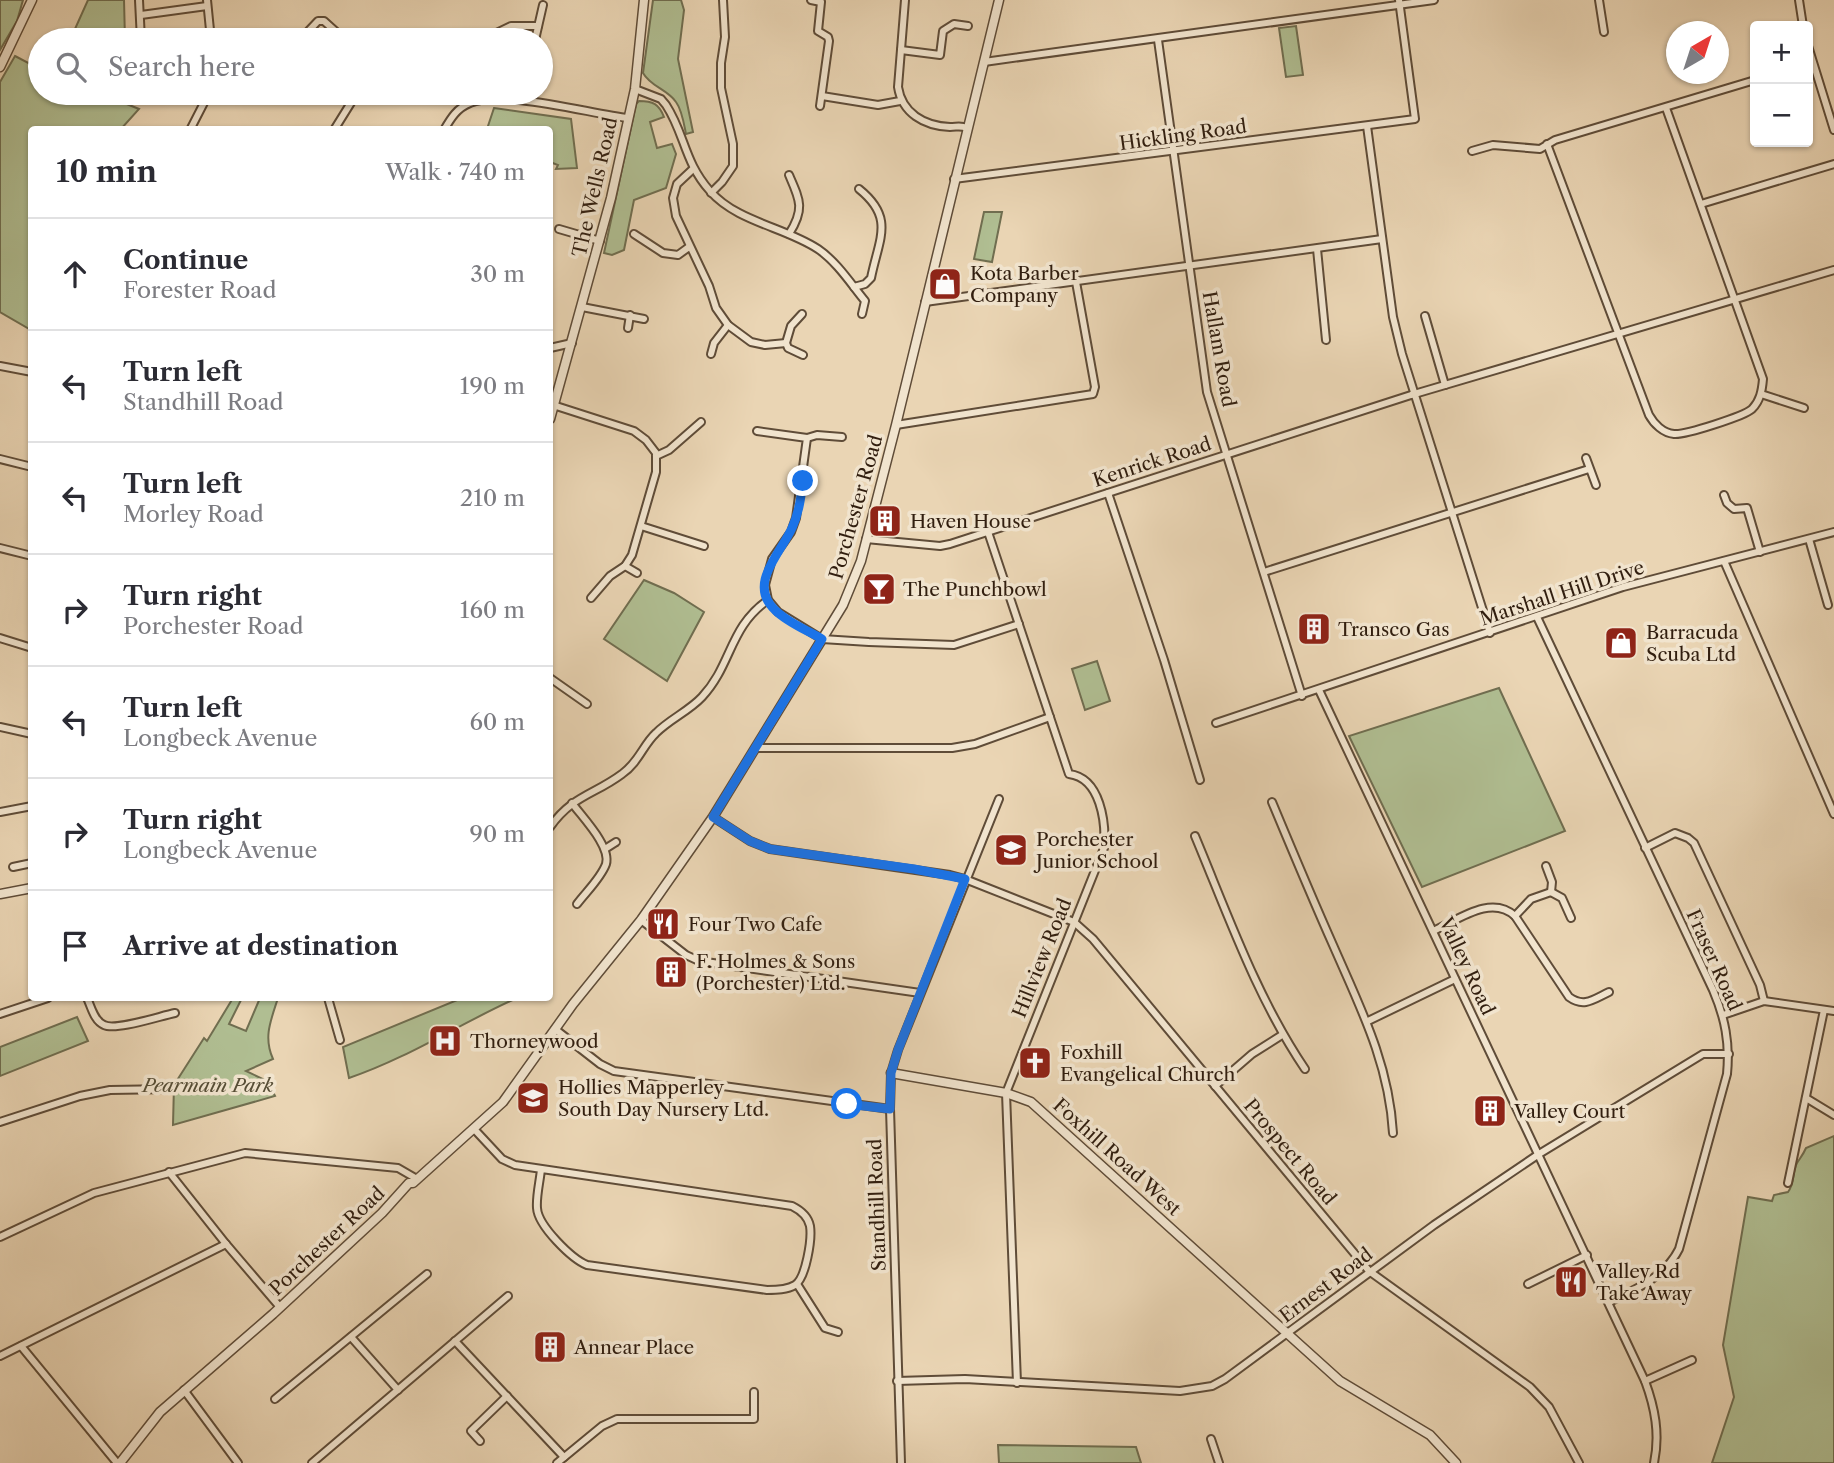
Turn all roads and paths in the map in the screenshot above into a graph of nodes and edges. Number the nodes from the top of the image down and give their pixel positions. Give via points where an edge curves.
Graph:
1 (32, 0) edge
2 (139, 0) edge
3 (644, 0) edge
4 (723, 0) edge
5 (811, 0) edge
6 (905, 0) edge
7 (999, 0) edge
8 (1434, 0) edge
9 (1600, 0) edge
10 (1799, 0) edge
11 (1399, 2) edge
12 (207, 3) edge
13 (543, 5) dead end
14 (141, 15) junction
15 (1802, 21) edge
16 (537, 26) joint
17 (968, 26) dead end
18 (141, 28) edge
19 (210, 28) edge
20 (311, 28) edge
21 (332, 28) edge
22 (506, 28) edge
23 (1604, 32) dead end
24 (1158, 40) junction
25 (901, 50) junction
26 (984, 62) junction
27 (0, 67) edge
28 (1813, 71) edge
29 (1750, 82) edge
30 (635, 89) junction
31 (822, 96) junction
32 (900, 101) junction
33 (203, 105) edge
34 (350, 105) edge
35 (467, 105) edge
36 (551, 105) edge
37 (820, 106) dead end
38 (1666, 108) junction
39 (628, 118) junction
40 (192, 126) edge
41 (336, 126) edge
42 (445, 126) edge
43 (1367, 127) junction
44 (967, 128) junction
45 (1834, 130) edge
46 (1547, 144) junction
47 (1472, 151) dead end
48 (1174, 152) junction
49 (1834, 164) edge
50 (693, 169) junction
51 (789, 175) dead end
52 (954, 179) junction
53 (859, 189) dead end
54 (711, 193) junction
55 (878, 193) dead end
56 (872, 200) junction
57 (1701, 204) junction
58 (559, 229) dead end
59 (634, 233) dead end
60 (789, 234) junction
61 (1382, 239) junction
62 (600, 241) junction
63 (690, 247) junction
64 (1317, 248) junction
65 (1189, 265) junction
66 (1834, 270) edge
67 (1076, 282) junction
68 (854, 287) junction
69 (1736, 299) junction
70 (925, 303) junction
71 (582, 307) junction
72 (802, 314) dead end
73 (862, 314) dead end
74 (630, 315) junction
75 (1425, 316) dead end
76 (645, 319) dead end
77 (728, 325) junction
78 (628, 328) dead end
79 (1618, 333) junction
80 (1326, 340) dead end
81 (572, 343) junction
82 (786, 343) junction
83 (553, 347) edge
84 (711, 354) dead end
85 (803, 355) dead end
86 (0, 366) edge
87 (28, 371) edge
88 (1445, 385) junction
89 (1415, 394) junction
90 (1761, 394) junction
91 (553, 405) joint
92 (1804, 408) dead end
93 (701, 422) dead end
94 (896, 425) junction
95 (757, 431) dead end
96 (842, 437) dead end
97 (807, 439) junction
98 (1227, 454) junction
99 (656, 456) junction
100 (1586, 458) dead end
101 (0, 459) edge
102 (28, 466) edge
103 (1589, 468) junction
104 (1596, 485) dead end
105 (1108, 493) junction
106 (1724, 495) dead end
107 (1453, 512) junction
108 (641, 526) junction
109 (988, 532) junction
110 (1834, 532) edge
111 (866, 539) junction
112 (1809, 539) junction
113 (704, 546) dead end
114 (0, 548) edge
115 (1760, 552) junction
116 (28, 555) edge
117 (1724, 561) junction
118 (625, 566) junction
119 (1264, 572) junction
120 (637, 573) dead end
121 (591, 598) dead end
122 (768, 600) junction
123 (1828, 605) dead end
124 (1537, 617) junction
125 (1019, 624) junction
126 (1490, 633) junction
127 (0, 638) edge
128 (822, 639) junction
129 (28, 647) edge
130 (553, 682) edge
131 (1318, 690) junction
132 (1302, 696) junction
133 (587, 704) dead end
134 (1050, 717) junction
135 (1216, 723) dead end
136 (0, 727) edge
137 (28, 733) edge
138 (756, 748) junction
139 (1200, 780) dead end
140 (999, 799) dead end
141 (1272, 802) dead end
142 (572, 803) junction
143 (28, 807) edge
144 (0, 812) edge
145 (1834, 814) edge
146 (713, 817) junction
147 (553, 824) edge
148 (1195, 836) dead end
149 (617, 842) dead end
150 (1645, 848) junction
151 (605, 849) junction
152 (28, 864) edge
153 (1546, 866) dead end
154 (13, 867) dead end
155 (965, 879) junction
156 (28, 889) edge
157 (1551, 892) junction
158 (0, 894) edge
159 (577, 904) dead end
160 (1515, 916) junction
161 (1571, 918) dead end
162 (640, 920) junction
163 (1074, 922) junction
164 (1433, 931) junction
165 (1455, 979) junction
166 (1609, 992) dead end
167 (920, 993) junction
168 (39, 1001) edge
169 (88, 1001) edge
170 (329, 1001) edge
171 (1764, 1002) junction
172 (1824, 1010) junction
173 (1834, 1011) edge
174 (174, 1013) dead end
175 (0, 1014) edge
176 (1723, 1014) junction
177 (1368, 1021) junction
178 (555, 1028) junction
179 (1282, 1035) junction
180 (340, 1040) dead end
181 (1729, 1054) junction
182 (1305, 1069) dead end
183 (891, 1073) junction
184 (1215, 1086) junction
185 (172, 1089) dead end
186 (1006, 1093) junction
187 (1806, 1098) junction
188 (890, 1109) junction
189 (1834, 1115) edge
190 (0, 1122) edge
191 (475, 1130) junction
192 (1393, 1133) dead end
193 (1539, 1154) junction
194 (541, 1169) junction
195 (169, 1172) junction
196 (415, 1181) junction
197 (1788, 1183) dead end
198 (0, 1237) edge
199 (226, 1244) junction
200 (1587, 1255) junction
201 (1369, 1271) junction
202 (428, 1273) dead end
203 (797, 1284) junction
204 (1528, 1284) dead end
205 (509, 1296) dead end
206 (1609, 1302) junction
207 (277, 1309) junction
208 (838, 1332) dead end
209 (1287, 1333) junction
210 (351, 1336) junction
211 (455, 1341) junction
212 (21, 1346) junction
213 (0, 1356) edge
214 (1692, 1360) dead end
215 (897, 1381) junction
216 (1645, 1381) junction
217 (1017, 1383) junction
218 (184, 1390) junction
219 (398, 1390) junction
220 (754, 1392) dead end
221 (507, 1396) junction
222 (275, 1399) dead end
223 (1211, 1439) dead end
224 (480, 1441) dead end
225 (564, 1457) junction
226 (119, 1463) edge
227 (238, 1463) edge
228 (312, 1463) edge
229 (557, 1463) edge
230 (901, 1463) edge
231 (1219, 1463) edge
232 (1456, 1463) edge
233 (1579, 1463) edge
234 (1654, 1463) edge

1 - 27 street
2 - 14 street
3 - 30 street, The Wells Road
4 - 54 street via 721,88 733,166
5 - 31 street via 821,2 818,31 829,41
6 - 25 street
7 - 26 street, Porchester Road
8 - 11 street
9 - 23 street
10 - 15 street
11 - 24 street
11 - 43 street, Hickling Road via 1415,120
12 - 14 street
12 - 19 street
13 - 16 street
14 - 18 street
16 - 22 street
17 - 25 street via 954,24 943,31 940,55
20 - 21 street via 324,21
24 - 26 street
24 - 48 street, Hallam Road
25 - 32 street
26 - 44 street, Porchester Road
28 - 45 street
29 - 38 street
30 - 39 street, The Wells Road
30 - 50 street via 666,105
31 - 32 street via 878,104
31 - 37 street
32 - 44 street via 924,121
33 - 40 street
34 - 41 street
35 - 42 street
36 - 39 street
38 - 46 street
38 - 57 street
39 - 62 street, The Wells Road
43 - 48 street, Hickling Road
43 - 61 street
44 - 52 street, Porchester Road
46 - 47 street via 1540,149 1493,145
46 - 79 street
48 - 52 street, Hickling Road
48 - 65 street, Hallam Road
49 - 57 street
50 - 54 street
50 - 63 street via 677,184 673,198
51 - 60 street via 800,206
52 - 70 street, Porchester Road
53 - 56 street
54 - 60 street via 746,216
55 - 56 street
56 - 68 street via 883,221 871,278
57 - 69 street
58 - 62 street
59 - 63 street via 663,253 678,255
60 - 68 street via 819,250
61 - 64 street
61 - 89 street via 1393,317
62 - 71 street, The Wells Road
63 - 77 street
64 - 65 street
64 - 80 street
65 - 67 street
65 - 98 street, Hallam Road via 1207,392
66 - 69 street, Kenrick Road
67 - 70 street
67 - 94 street via 1093,394
68 - 73 street via 865,301
69 - 79 street, Kenrick Road
69 - 90 street via 1763,379
70 - 94 street, Porchester Road
71 - 74 street
71 - 81 street, The Wells Road
72 - 82 street via 791,326
74 - 76 street
74 - 78 street
75 - 88 street
77 - 82 street via 757,345
77 - 84 street
79 - 88 street, Kenrick Road
79 - 90 street via 1649,415 1666,431 1688,433 1748,412
81 - 83 street
81 - 91 street, The Wells Road
82 - 85 street
86 - 87 street
88 - 89 street, Kenrick Road
89 - 98 street, Kenrick Road
89 - 107 street
90 - 92 street
91 - 99 street via 634,431
93 - 99 street
94 - 111 street, Porchester Road
95 - 97 street
96 - 97 street
97 - 122 street via 796,518 772,559 765,585
98 - 105 street, Kenrick Road
98 - 119 street, Hallam Road
99 - 108 street
100 - 103 street
101 - 102 street
103 - 104 street
103 - 107 street
105 - 109 street, Kenrick Road
105 - 139 street
106 - 115 street via 1734,509 1747,508
107 - 119 street
107 - 126 street
108 - 113 street
108 - 118 street
109 - 111 street, Kenrick Road via 940,547
109 - 125 street, Hillview Road
110 - 112 street, Marshall Hill Drive
111 - 128 street, Porchester Road via 843,605
112 - 115 street, Marshall Hill Drive
112 - 123 street
114 - 116 street
115 - 117 street, Marshall Hill Drive
117 - 124 street, Marshall Hill Drive via 1623,587
117 - 145 street
118 - 120 street
118 - 121 street
119 - 132 street, Hallam Road
122 - 128 street via 778,612
122 - 142 street via 748,615 705,694 653,735 640,758 620,776
124 - 126 street, Marshall Hill Drive
124 - 150 street, Fraser Road
125 - 128 street via 954,645
125 - 134 street, Hillview Road
126 - 131 street, Marshall Hill Drive
127 - 129 street
128 - 138 street, Porchester Road
130 - 133 street
131 - 132 street, Marshall Hill Drive
131 - 164 street, Valley Road
132 - 135 street, Marshall Hill Drive
134 - 138 street via 952,748
134 - 163 street, Hillview Road via 1069,774 1090,785 1105,823 1104,848
136 - 137 street
138 - 146 street, Porchester Road
140 - 155 street, Standhill Road
141 - 177 street
142 - 147 street
142 - 151 street
143 - 144 street
146 - 155 street, Prospect Road via 770,849
146 - 162 street, Porchester Road
148 - 179 street
149 - 151 street
150 - 171 street via 1675,833 1693,843
150 - 176 street, Fraser Road
151 - 159 street via 607,862
152 - 154 street
153 - 157 street
155 - 163 street, Prospect Road
155 - 167 street, Standhill Road
156 - 158 street
157 - 160 street via 1531,899
157 - 161 street via 1562,898
160 - 164 street via 1505,908 1486,907
160 - 166 street via 1569,997 1586,1003
162 - 167 street via 699,961
162 - 178 street, Porchester Road
163 - 184 street, Prospect Road
163 - 186 street, Hillview Road
164 - 165 street, Valley Road
165 - 177 street
165 - 193 street, Valley Road
167 - 183 street, Standhill Road
168 - 175 street
169 - 174 street via 105,1026
170 - 180 street
171 - 172 street
171 - 176 street
172 - 173 street
172 - 187 street
176 - 181 street, Fraser Road
177 - 192 street via 1385,1077
178 - 188 street via 614,1072
178 - 191 street, Porchester Road via 503,1102
179 - 182 street
179 - 184 street
181 - 193 street, Ernest Road via 1703,1054
181 - 206 street, Fraser Road via 1679,1249 1666,1269
183 - 186 street, Foxhill Road West
183 - 188 street, Standhill Road
184 - 201 street, Prospect Road
185 - 190 street via 100,1092
186 - 209 street, Foxhill Road West via 1040,1108
186 - 217 street, Hillview Road
187 - 189 street
187 - 197 street
188 - 215 street, Standhill Road
191 - 194 street via 502,1159
191 - 196 street, Porchester Road
193 - 200 street, Valley Road
193 - 201 street, Ernest Road
194 - 203 street via 538,1215 576,1261 767,1290
194 - 203 street via 792,1206 807,1218 810,1228 805,1271
195 - 196 street via 255,1153 397,1168
195 - 198 street via 94,1193
195 - 199 street
196 - 207 street, Porchester Road
199 - 207 street
199 - 212 street
200 - 204 street
200 - 206 street, Valley Road
201 - 209 street, Ernest Road
201 - 233 street, Prospect Road via 1530,1387 1549,1407
202 - 210 street
203 - 208 street via 825,1328
205 - 211 street
206 - 216 street, Valley Road
207 - 218 street, Porchester Road
209 - 217 street, Ernest Road via 1225,1380 1195,1390
209 - 232 street, Foxhill Road West via 1340,1381 1430,1434
210 - 219 street
210 - 222 street
211 - 219 street
211 - 221 street
212 - 213 street
212 - 226 street
214 - 216 street
215 - 217 street, Ernest Road
215 - 230 street, Standhill Road
216 - 234 street, Valley Road via 1657,1429
218 - 226 street, Porchester Road via 152,1420
218 - 227 street
219 - 228 street
220 - 225 street via 754,1419 623,1418 602,1426
221 - 224 street via 471,1431
221 - 225 street
223 - 231 street
225 - 229 street

